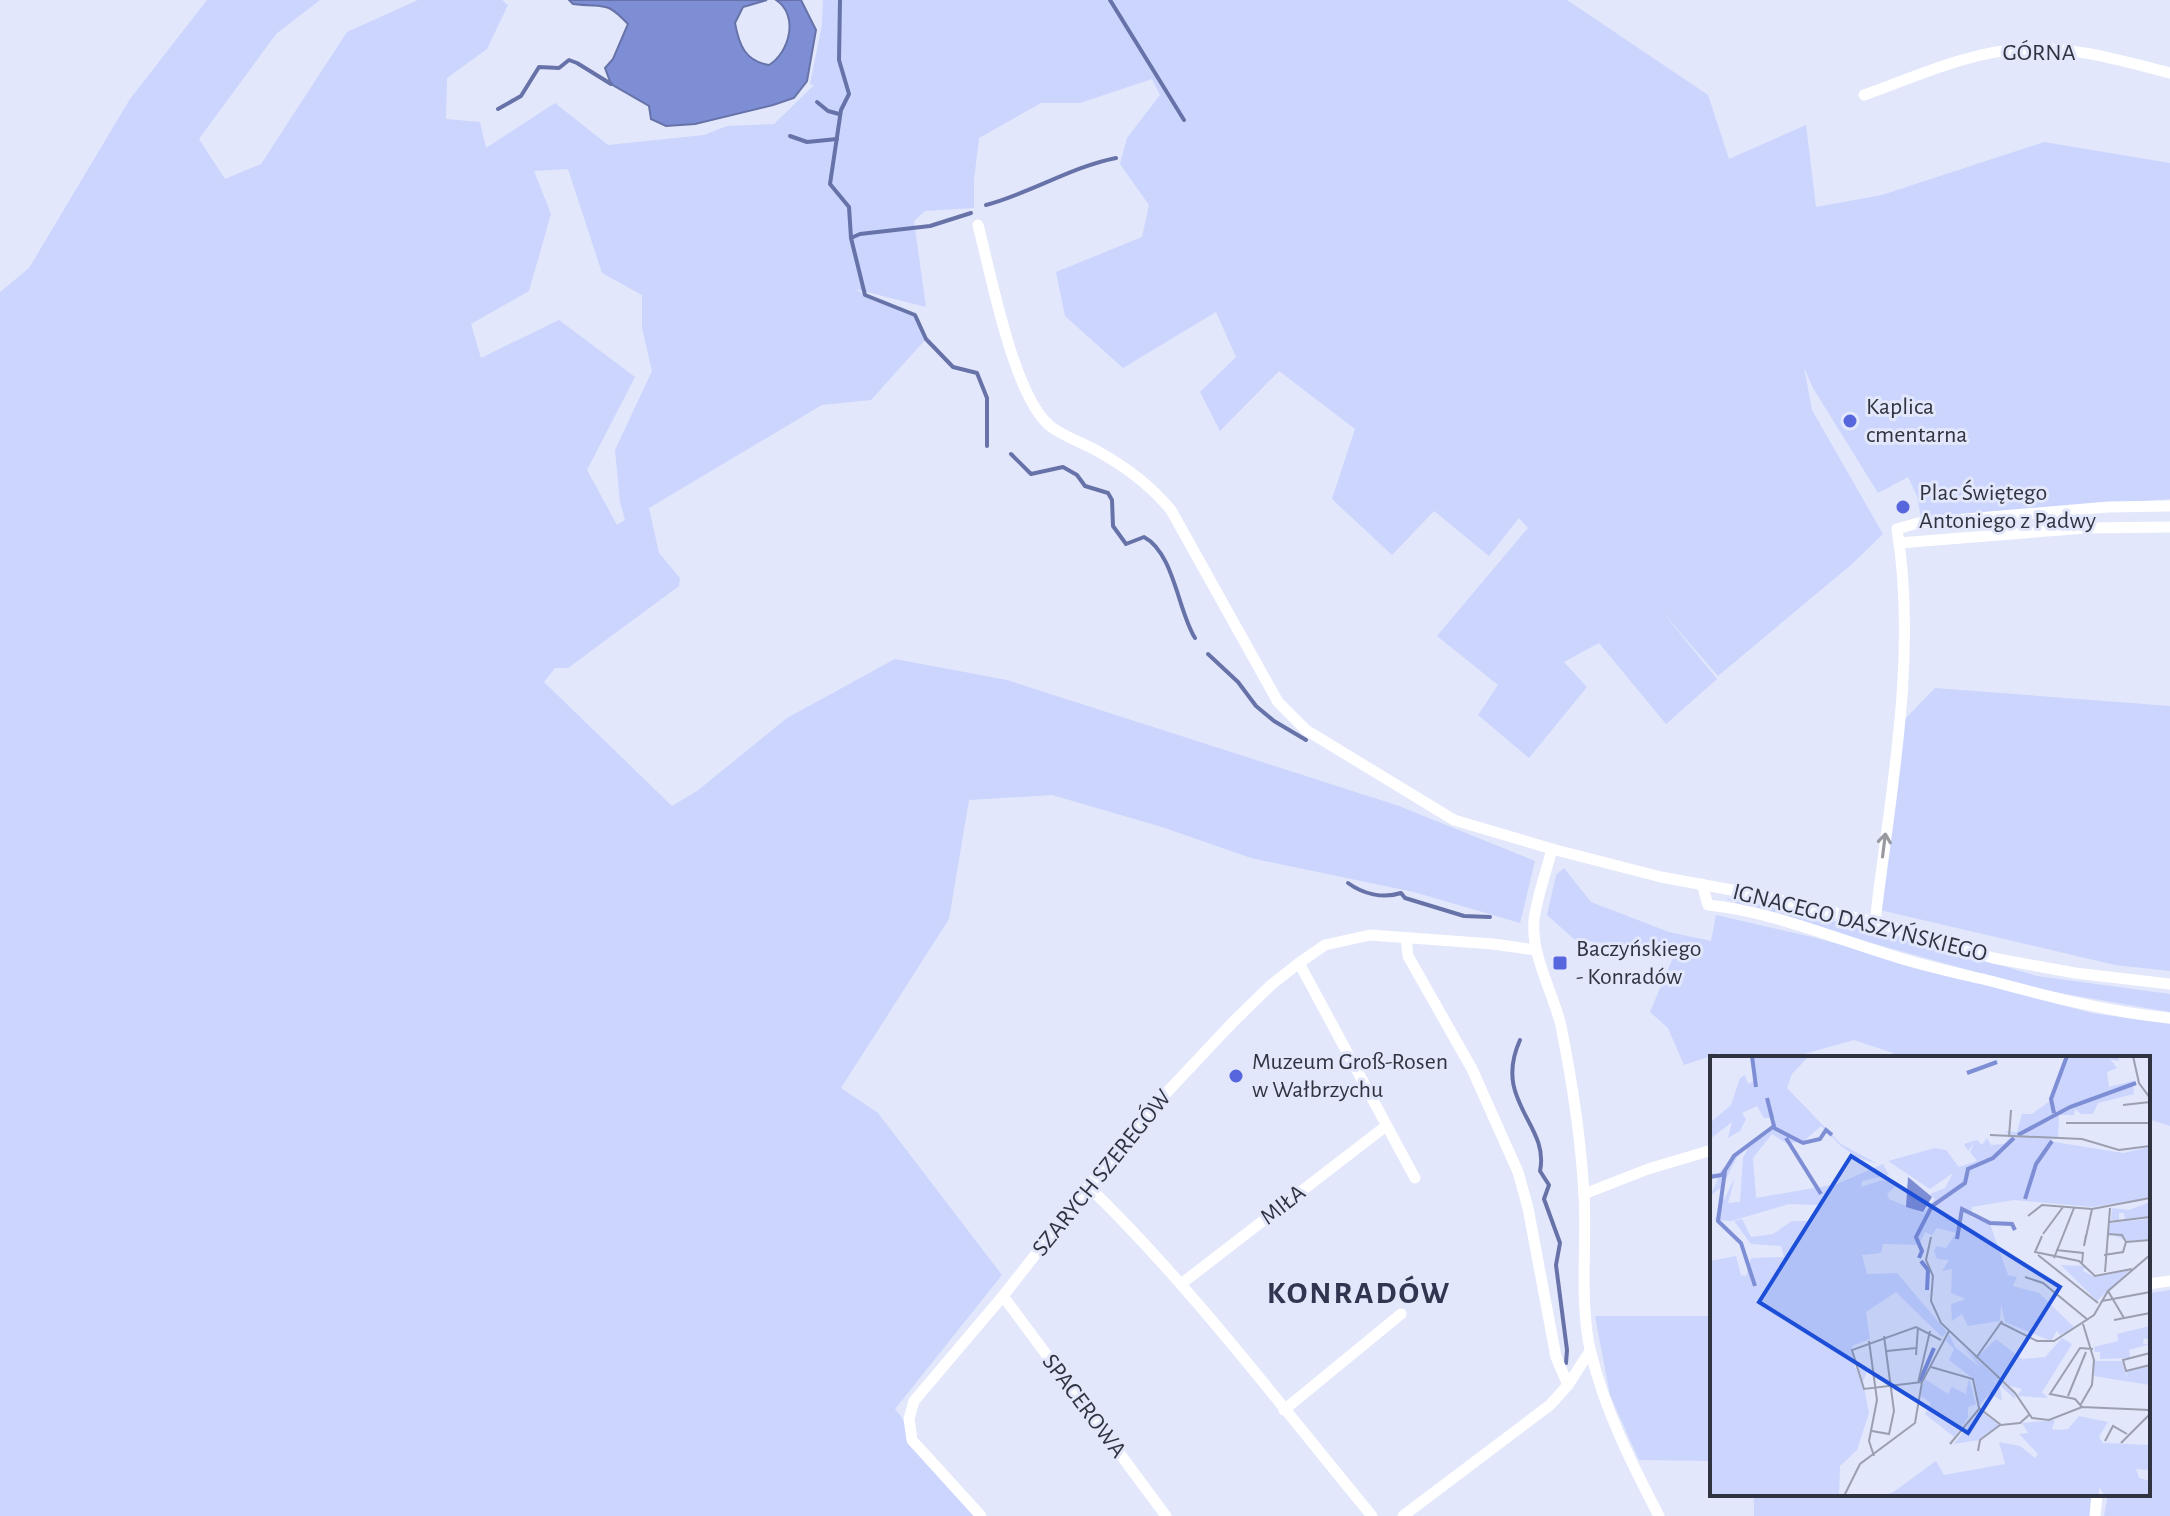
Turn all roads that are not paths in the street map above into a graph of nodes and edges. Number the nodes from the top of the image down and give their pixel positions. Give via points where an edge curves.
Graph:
1 (2170, 73) edge
2 (1864, 95) dead end
3 (978, 225) dead end
4 (2170, 506) edge
5 (2170, 527) edge
6 (1899, 543) junction
7 (1552, 849) junction
8 (1702, 884) junction
9 (1875, 922) junction
10 (1406, 938) junction
11 (1536, 950) junction
12 (1299, 963) junction
13 (2170, 984) edge
14 (2170, 1018) edge
15 (1386, 1126) junction
16 (1710, 1151) edge
17 (1415, 1178) dead end
18 (1089, 1187) junction
19 (1584, 1194) junction
20 (2170, 1281) edge
21 (1181, 1284) junction
22 (2150, 1284) edge
23 (1003, 1296) junction
24 (1401, 1314) dead end
25 (1590, 1351) junction
26 (1568, 1385) junction
27 (1284, 1410) junction
28 (2097, 1496) edge
29 (981, 1516) edge
30 (1166, 1516) edge
31 (1372, 1516) edge
32 (1403, 1516) edge
33 (1659, 1516) edge
34 (2095, 1516) edge

1 - 2 street, GÓRNA via 2082,52 2025,49 1970,58
3 - 7 street, IGNACEGO DASZYŃSKIEGO via 1027,396 1050,426 1124,466 1171,510 1278,702 1306,730 1454,820
4 - 6 street via 1918,523 1897,529
5 - 6 street
9 -> 6 street via 1901,708
7 - 8 street, IGNACEGO DASZYŃSKIEGO
7 - 11 street via 1534,921
8 - 9 street, IGNACEGO DASZYŃSKIEGO
8 - 14 street via 1708,905 2044,995
9 - 13 street, IGNACEGO DASZYŃSKIEGO via 1993,958
10 - 11 street, SZARYCH SZEREGÓW
10 - 12 street, SZARYCH SZEREGÓW via 1344,939
10 - 26 street via 1408,956 1472,1069 1518,1172 1556,1357
11 - 19 street via 1561,1026
12 - 15 street
12 - 18 street, SZARYCH SZEREGÓW via 1147,1112
15 - 17 street
15 - 21 street, MIŁA
16 - 19 street
18 - 21 street
18 - 23 street, SZARYCH SZEREGÓW
19 - 25 street
20 - 22 street
21 - 27 street
23 - 29 street, SZARYCH SZEREGÓW via 914,1401 909,1419 912,1440
23 - 30 street, SPACEROWA
24 - 27 street
25 - 26 street
25 - 33 street via 1608,1408
26 - 32 street via 1550,1405
27 - 31 street
28 - 34 street

